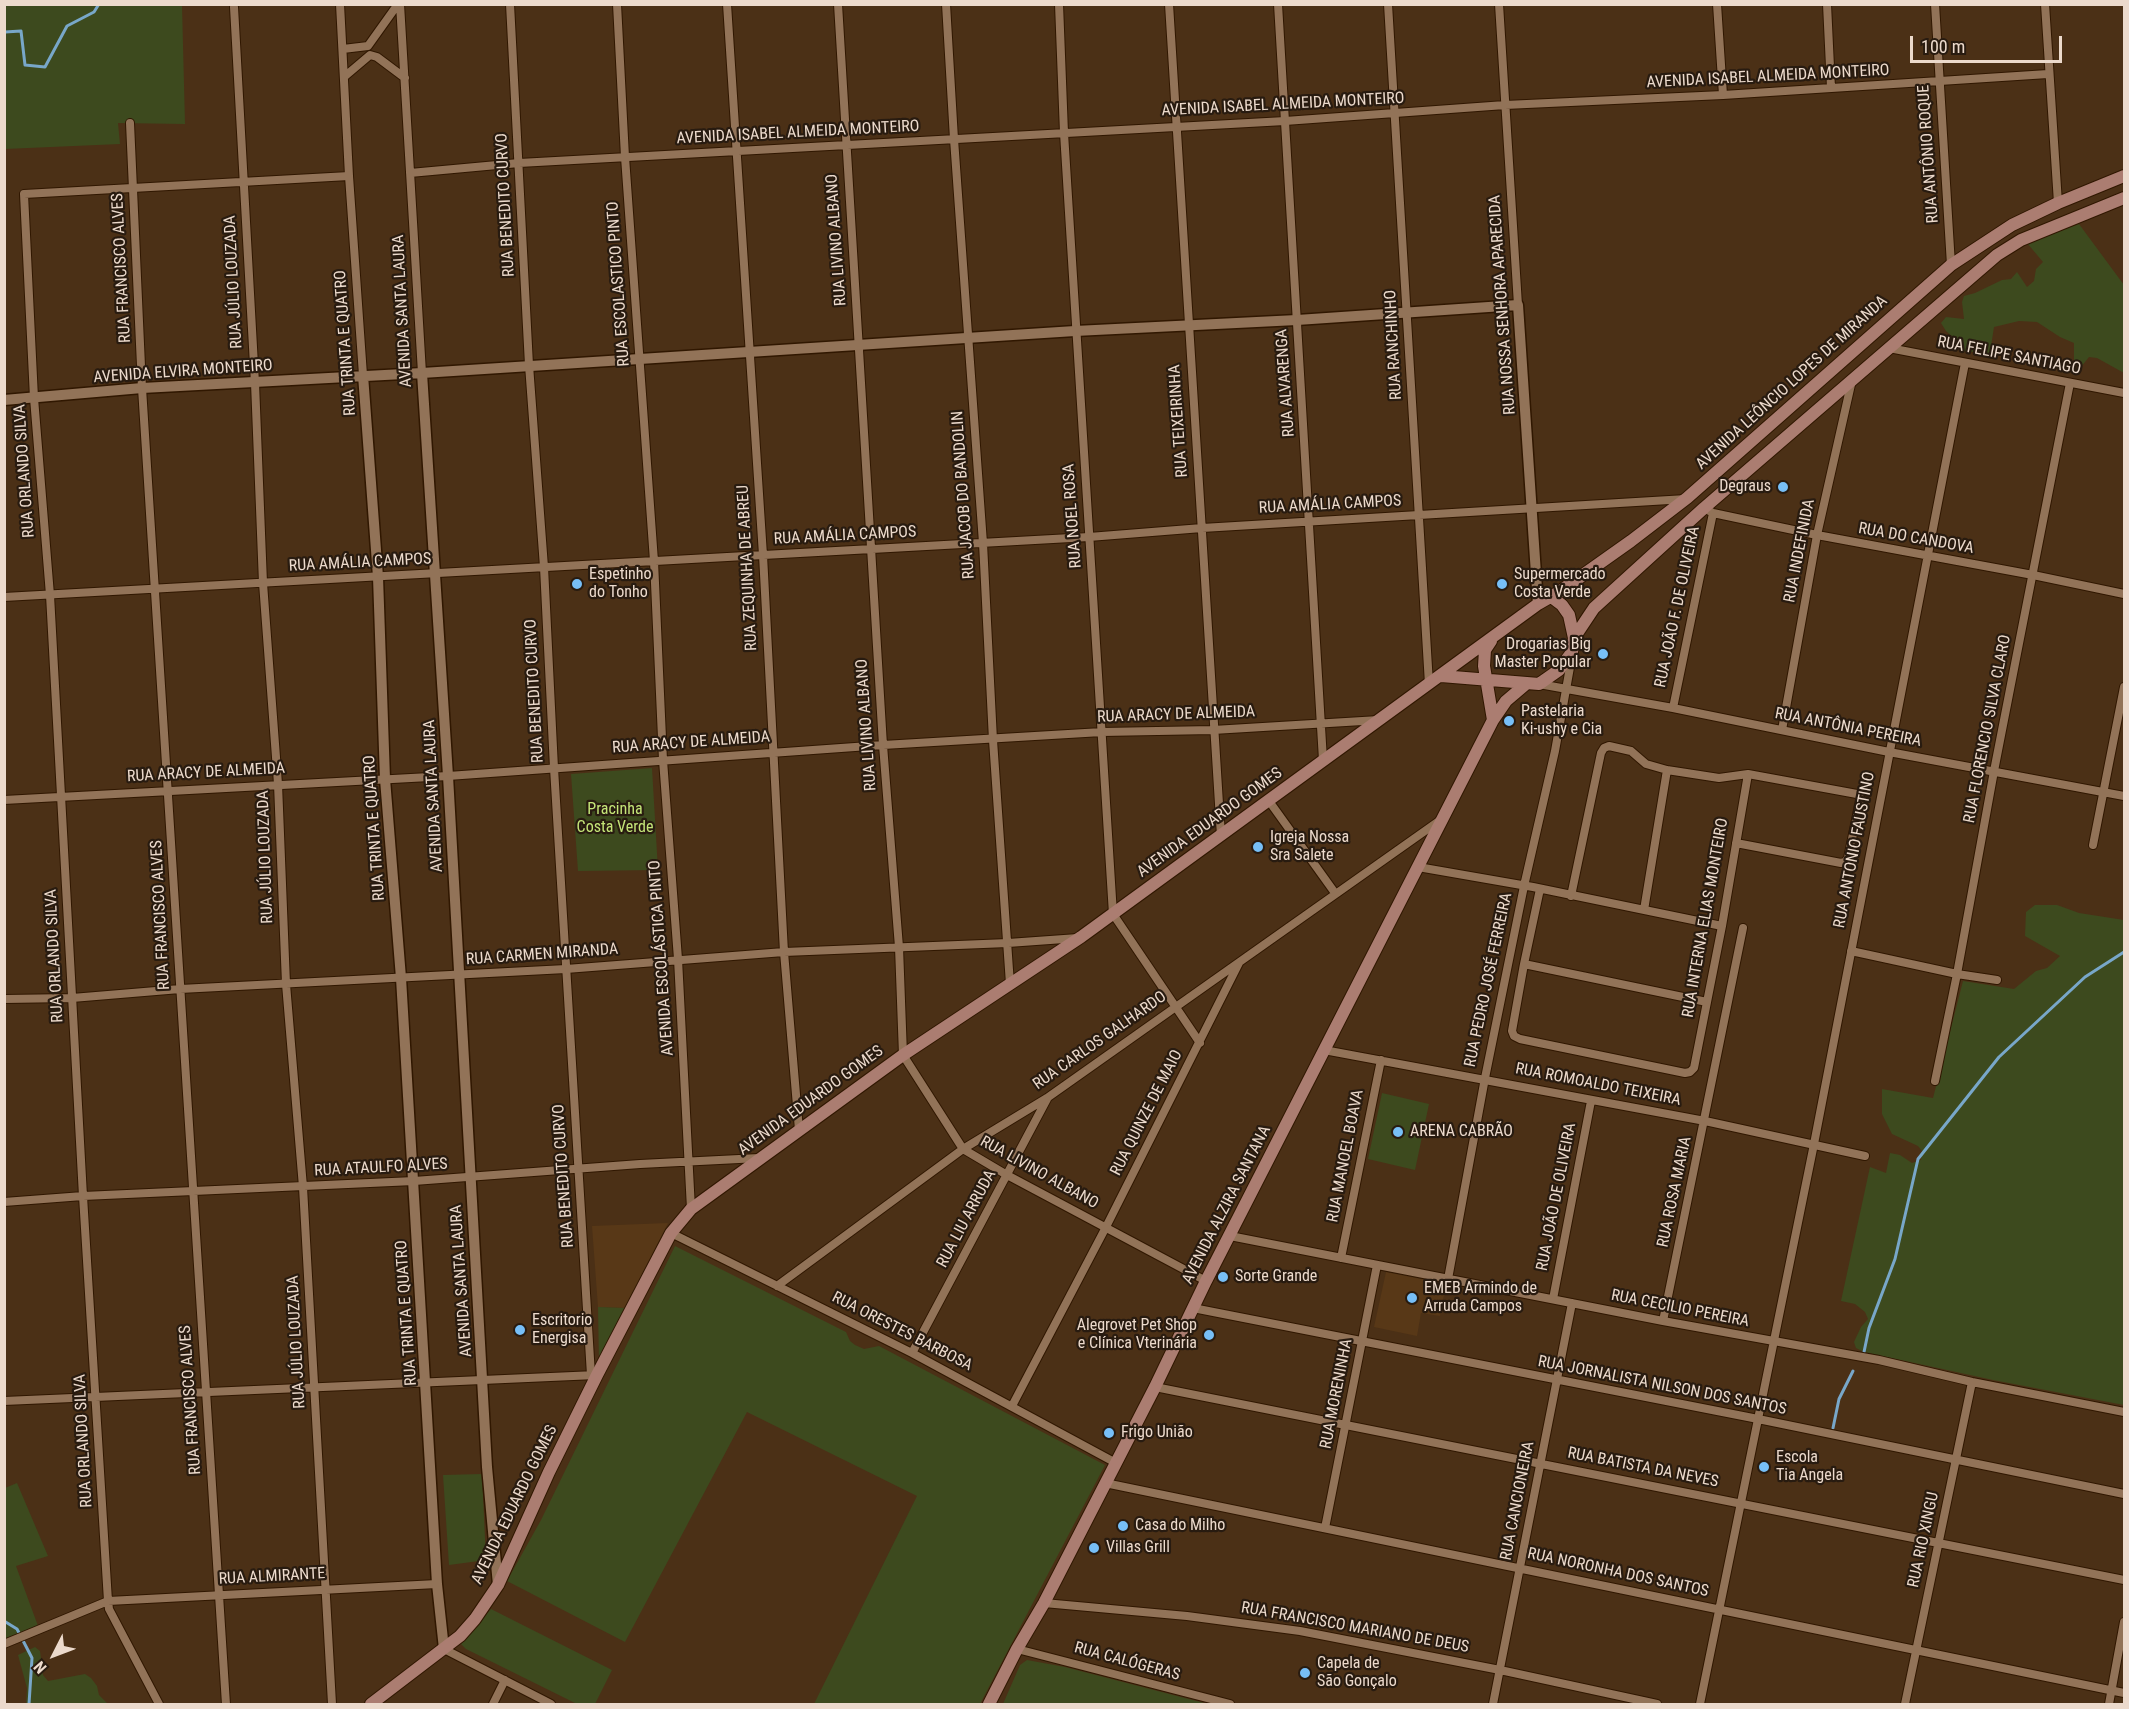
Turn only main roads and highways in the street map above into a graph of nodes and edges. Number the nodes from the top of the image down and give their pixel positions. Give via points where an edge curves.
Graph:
1 (2124, 176) edge
2 (2124, 198) edge
3 (1550, 596) junction
4 (1494, 637) junction
5 (1574, 638) junction
6 (1441, 675) junction
7 (1487, 679) junction
8 (1533, 684) junction
9 (1493, 720) junction
10 (376, 1703) edge
11 (989, 1704) edge

1 - 3 main road, AVENIDA LEÔNCIO LOPES DE MIRANDA via 2012,225 1951,265 1687,498
2 - 5 main road, AVENIDA LEÔNCIO LOPES DE MIRANDA via 2020,240 1997,255 1594,608
3 - 4 main road, AVENIDA LEÔNCIO LOPES DE MIRANDA
3 - 5 main road via 1569,615
4 - 6 main road, AVENIDA EDUARDO GOMES
4 - 7 main road via 1485,650
5 - 8 main road, AVENIDA LEÔNCIO LOPES DE MIRANDA via 1572,652 1559,670
6 - 7 main road
6 - 10 main road, AVENIDA EDUARDO GOMES via 1081,938 903,1055 692,1209 671,1233 594,1375 498,1585 460,1636
7 - 8 main road
7 - 9 main road
8 - 9 main road via 1506,701
9 - 11 main road, AVENIDA ALZIRA SANTANA via 1155,1387

